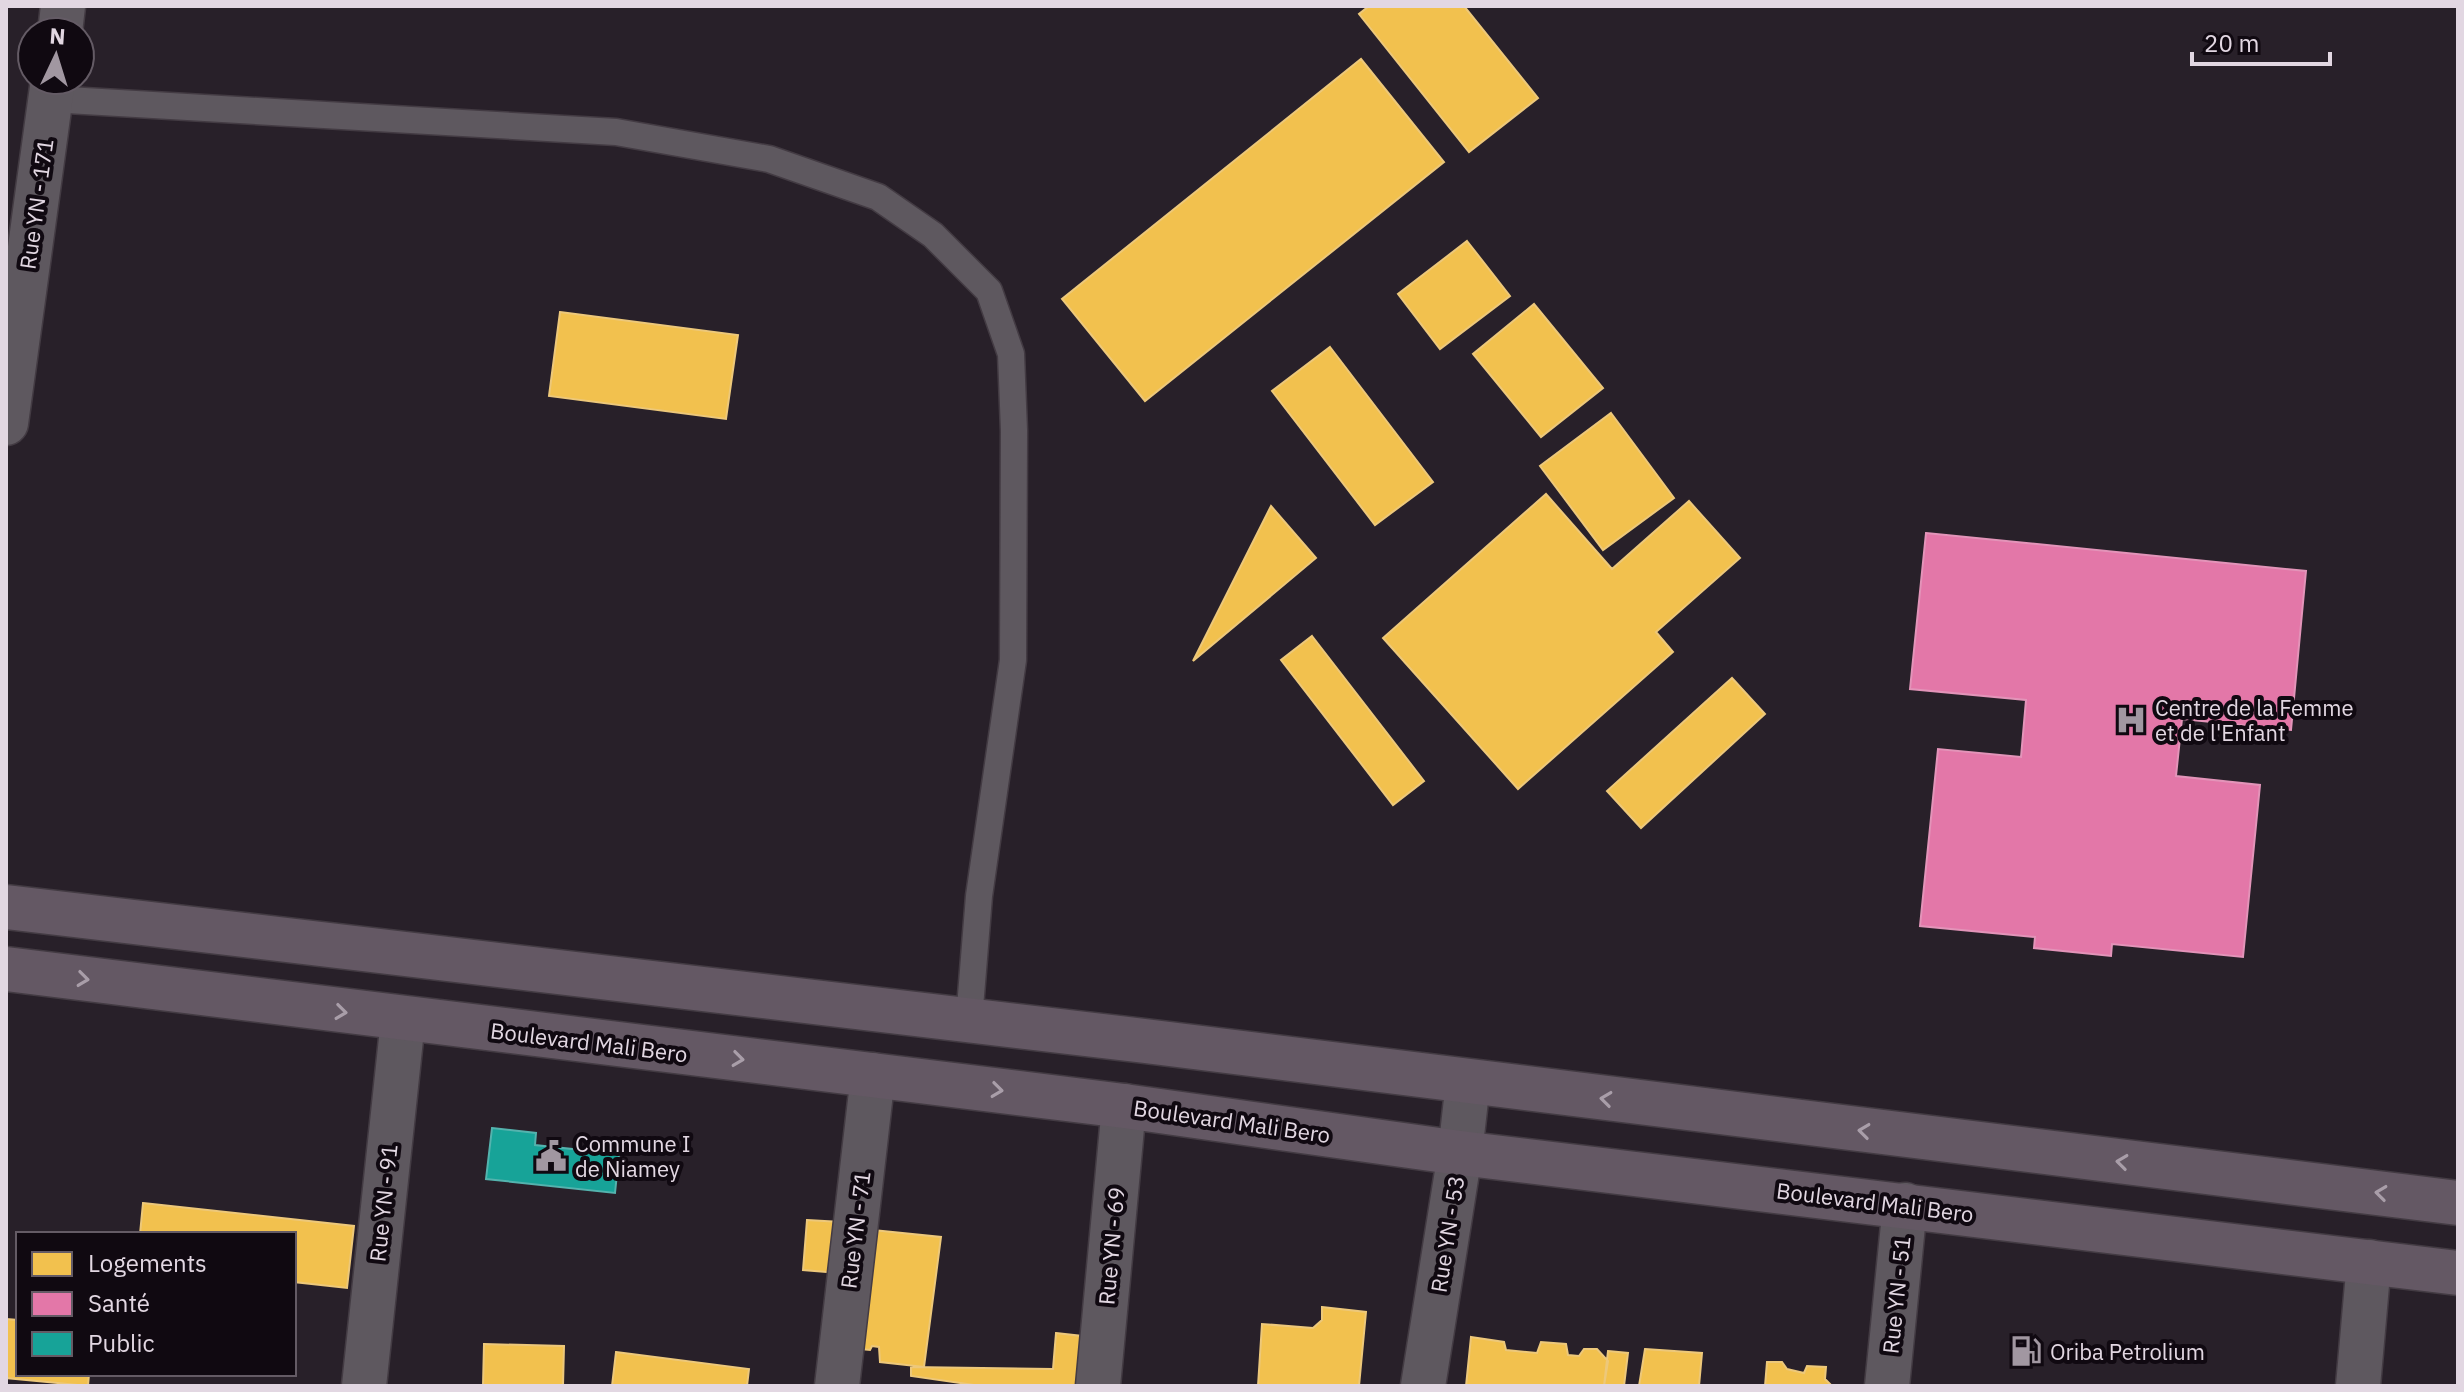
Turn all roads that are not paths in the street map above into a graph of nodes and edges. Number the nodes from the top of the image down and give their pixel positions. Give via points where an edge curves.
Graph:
1 (96, 92) edge
2 (51, 96) edge
3 (6, 423) edge
4 (6, 907) edge
5 (6, 969) edge
6 (403, 1020) junction
7 (969, 1020) junction
8 (873, 1075) junction
9 (1468, 1082) junction
10 (1124, 1106) junction
11 (1460, 1153) junction
12 (2458, 1203) edge
13 (1905, 1205) junction
14 (2369, 1262) junction
15 (2458, 1273) edge
16 (364, 1386) edge
17 (837, 1386) edge
18 (1098, 1386) edge
19 (1423, 1386) edge
20 (1887, 1386) edge
21 (2358, 1386) edge

1 - 7 lane via 616,132 769,159 878,197 933,235 989,291 1011,354 1013,660 979,896
2 - 3 street, Rue YN - 171
4 - 7 main road
5 -> 6 main road, Boulevard Mali Bero
6 -> 8 main road, Boulevard Mali Bero
6 - 16 street, Rue YN - 91
7 - 9 main road
8 -> 10 main road, Boulevard Mali Bero
8 - 17 street, Rue YN - 71
9 - 11 street, Rue YN - 53
12 -> 9 main road
10 - 11 main road, Boulevard Mali Bero
10 - 18 street, Rue YN - 69
11 - 13 main road, Boulevard Mali Bero
11 - 19 street, Rue YN - 53
13 - 14 main road, Boulevard Mali Bero
13 - 20 street, Rue YN - 51
14 - 15 main road, Boulevard Mali Bero
14 - 21 street

